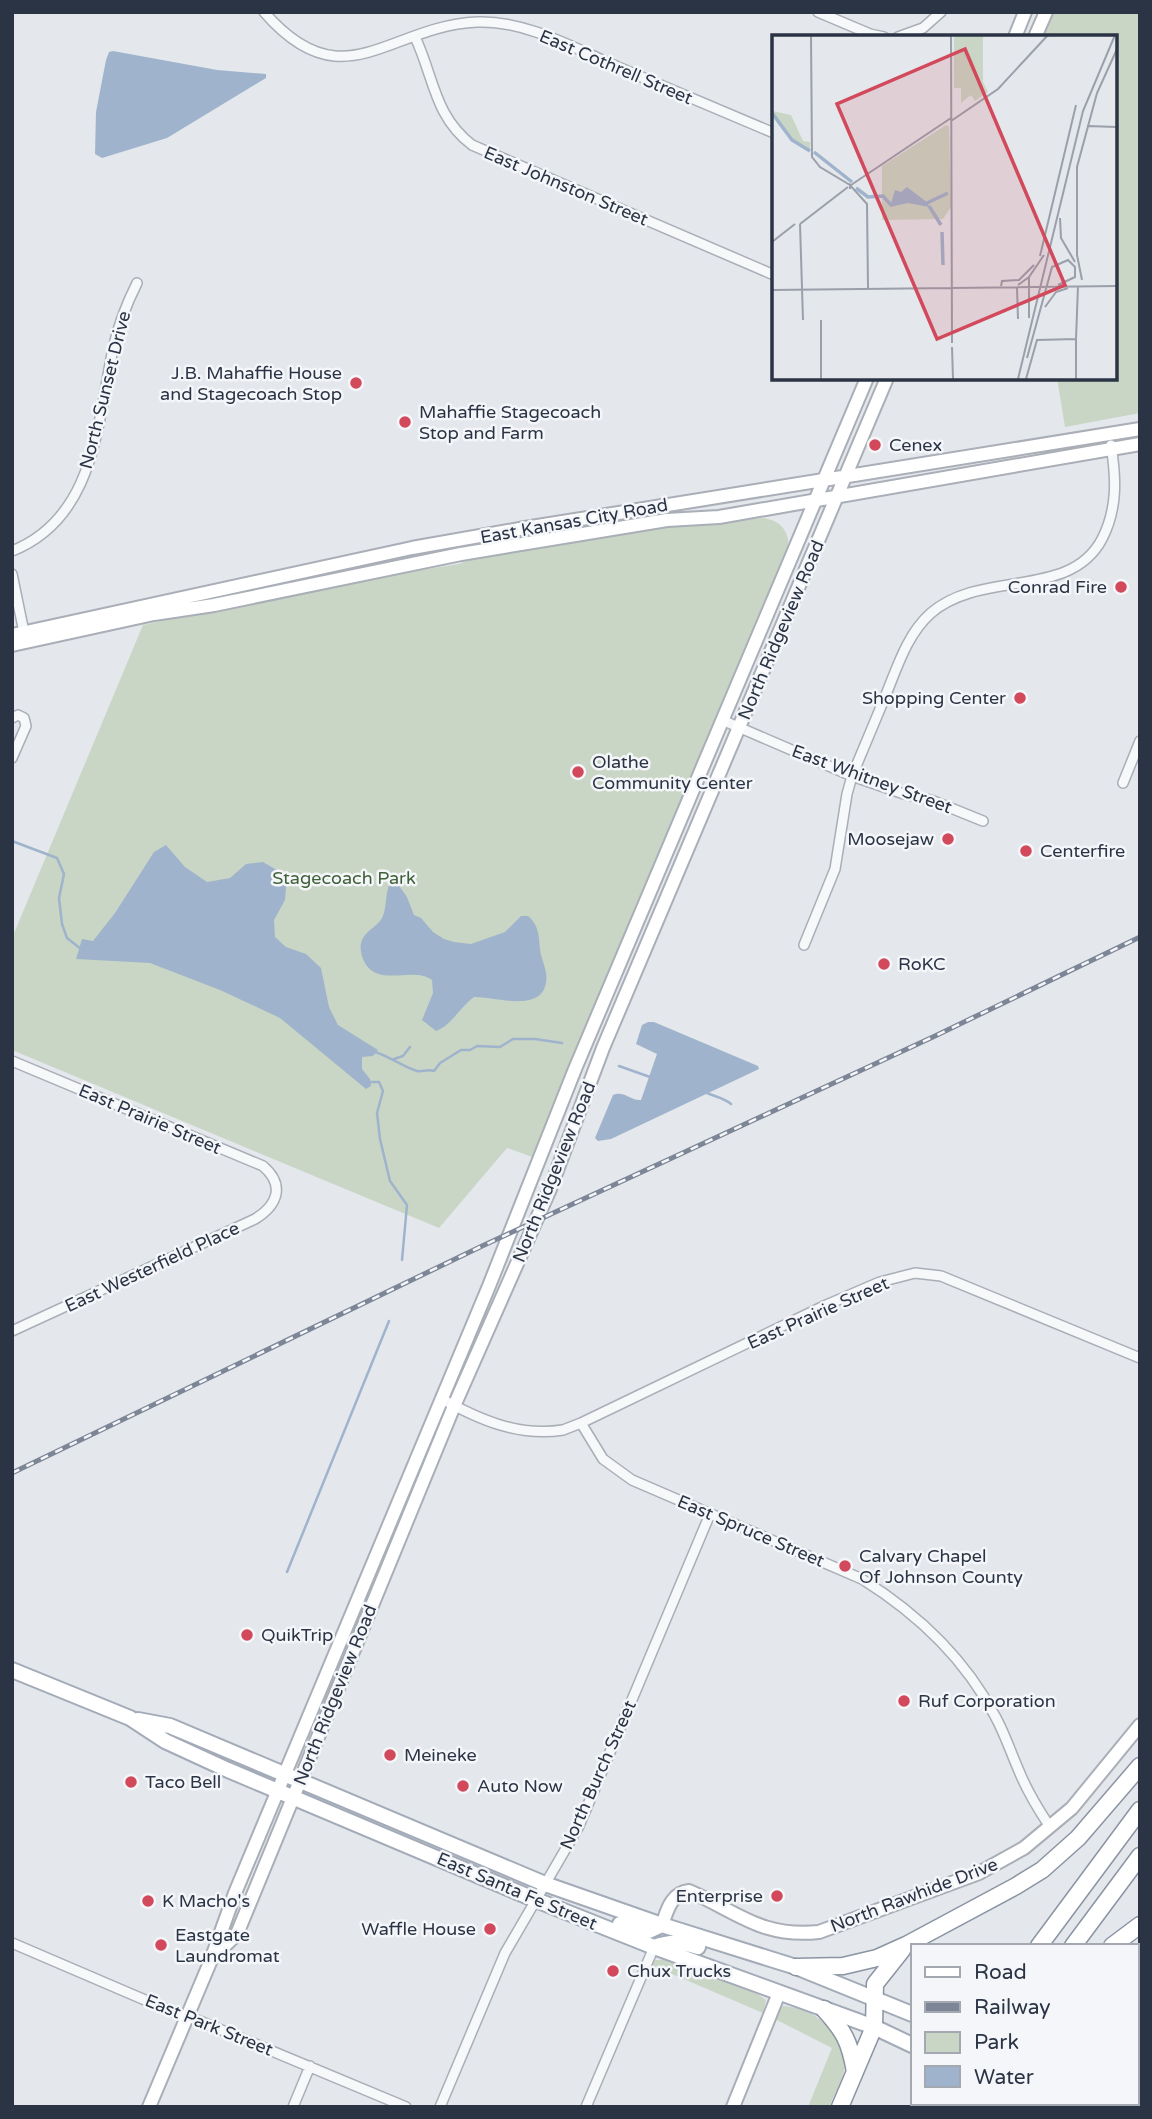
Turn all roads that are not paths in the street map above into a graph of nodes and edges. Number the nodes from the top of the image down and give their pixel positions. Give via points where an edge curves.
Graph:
1 (264, 12) edge
2 (818, 12) edge
3 (941, 12) edge
4 (1025, 12) edge
5 (1045, 12) edge
6 (479, 17) edge
7 (875, 35) edge
8 (904, 35) edge
9 (1016, 35) edge
10 (1036, 35) edge
11 (415, 37) junction
12 (772, 132) edge
13 (772, 274) edge
14 (136, 283) dead end
15 (866, 380) edge
16 (886, 380) edge
17 (1140, 429) edge
18 (1109, 434) junction
19 (1140, 444) edge
20 (1111, 449) junction
21 (846, 477) junction
22 (825, 480) junction
23 (837, 498) junction
24 (816, 501) junction
25 (12, 551) edge
26 (12, 574) edge
27 (21, 637) edge
28 (12, 645) edge
29 (12, 718) edge
30 (722, 720) junction
31 (740, 728) junction
32 (1140, 741) edge
33 (12, 758) edge
34 (852, 776) junction
35 (1124, 783) dead end
36 (983, 821) dead end
37 (804, 945) dead end
38 (12, 1061) edge
39 (277, 1188) joint
40 (12, 1332) edge
41 (1140, 1359) edge
42 (442, 1399) junction
43 (454, 1406) junction
44 (581, 1423) junction
45 (710, 1514) junction
46 (12, 1670) edge
47 (130, 1718) junction
48 (1140, 1726) edge
49 (1140, 1766) edge
50 (285, 1774) junction
51 (300, 1781) junction
52 (279, 1791) junction
53 (294, 1797) junction
54 (1140, 1810) edge
55 (1051, 1827) junction
56 (1140, 1856) edge
57 (545, 1884) junction
58 (536, 1900) junction
59 (596, 1924) junction
60 (662, 1925) junction
61 (1140, 1926) edge
62 (12, 1942) edge
63 (1040, 1944) edge
64 (1074, 1944) edge
65 (1115, 1944) edge
66 (720, 1945) junction
67 (906, 1945) junction
68 (654, 1947) junction
69 (211, 1960) junction
70 (796, 1967) junction
71 (779, 1993) junction
72 (874, 1997) junction
73 (824, 2009) junction
74 (911, 2013) edge
75 (187, 2018) junction
76 (874, 2027) junction
77 (911, 2045) edge
78 (310, 2066) junction
79 (855, 2072) junction
80 (1119, 2105) edge
81 (149, 2107) edge
82 (293, 2107) edge
83 (405, 2107) edge
84 (440, 2107) edge
85 (586, 2107) edge
86 (733, 2107) edge
87 (841, 2107) edge
88 (1134, 2107) edge

1 - 11 street, East Cothrell Street via 286,37 323,55 364,54
2 - 7 street
3 - 8 street via 923,28
4 - 9 main road
5 - 10 main road
6 - 11 street, East Cothrell Street
6 - 12 street, East Cothrell Street via 555,40
11 - 13 street, East Johnston Street via 442,111 472,145
14 - 25 street, North Sunset Drive via 122,313 88,465 73,502 30,544
15 - 22 main road, North Ridgeview Road
16 - 21 main road, North Ridgeview Road
17 - 18 main road, East Kansas City Road
18 - 20 street
18 - 21 main road, East Kansas City Road
19 - 20 main road, East Kansas City Road
20 - 23 main road, East Kansas City Road
20 - 34 street via 1113,507 1096,550 1065,573 975,590 929,615 904,651
21 - 22 main road, East Kansas City Road
21 - 23 main road, North Ridgeview Road
22 - 24 main road, North Ridgeview Road
22 - 27 main road, East Kansas City Road via 412,548
23 - 24 main road, East Kansas City Road
23 - 31 main road, North Ridgeview Road
24 - 27 main road, East Kansas City Road via 461,554
24 - 30 main road, North Ridgeview Road
26 - 27 street
27 - 28 main road, East Kansas City Road
29 - 33 street via 24,718 26,726
30 - 31 street, East Whitney Street
30 - 42 main road, North Ridgeview Road
31 - 34 street, East Whitney Street
31 - 43 main road, North Ridgeview Road via 603,1048 550,1189
32 - 35 street
34 - 36 street, East Whitney Street
34 - 37 street via 835,870
38 - 39 street, East Prairie Street via 263,1166
39 - 40 street, East Westerfield Place via 269,1210 255,1219
41 - 44 street, East Prairie Street via 941,1276 915,1273 880,1282 824,1307
42 - 43 street
42 - 50 main road, North Ridgeview Road
43 - 44 street via 512,1429 548,1432
43 - 51 main road, North Ridgeview Road
44 - 45 street, East Spruce Street via 603,1459 621,1474
45 - 55 street, East Spruce Street via 862,1579 929,1628 953,1654 996,1717 1032,1798
45 - 57 street, North Burch Street via 579,1826
46 - 47 main road, East Santa Fe Street
47 - 50 main road, East Santa Fe Street via 170,1726
47 - 52 main road, East Santa Fe Street via 165,1741
48 - 55 main road, North Rawhide Drive
49 - 67 highway via 1078,1838 1042,1870
50 - 51 main road, East Santa Fe Street
50 - 52 main road, North Ridgeview Road
51 - 53 main road, North Ridgeview Road
51 - 57 main road, East Santa Fe Street
52 - 53 main road, East Santa Fe Street
52 - 69 main road, North Ridgeview Road
53 - 58 main road, East Santa Fe Street
53 - 69 main road, North Ridgeview Road via 237,1934
54 - 63 highway
55 - 60 main road, North Rawhide Drive via 1017,1853 979,1873 819,1932 766,1929 689,1891 675,1896
56 - 64 highway
57 - 58 street, North Burch Street
57 - 60 main road, East Santa Fe Street
58 - 59 main road, East Santa Fe Street
58 - 84 street, North Burch Street via 505,1953
59 - 60 main road via 649,1931
59 - 68 main road, East Santa Fe Street
60 - 66 main road, East Santa Fe Street
61 - 65 highway
62 - 75 street, East Park Street
66 - 68 main road via 699,1948 668,1942
66 - 70 main road, East Santa Fe Street
67 - 70 highway via 857,1965
67 - 72 highway via 879,1977
68 - 71 main road, East Santa Fe Street
68 - 85 street
69 - 75 main road, North Ridgeview Road
70 - 72 main road, East Santa Fe Street
71 - 73 main road, East Santa Fe Street
71 - 86 main road
72 - 74 main road, East Santa Fe Street
72 - 76 highway
73 - 76 main road, East Santa Fe Street
73 - 79 highway via 845,2035
75 - 78 street, East Park Street
75 - 81 main road, North Ridgeview Road
76 - 77 main road, East Santa Fe Street
76 - 79 highway
78 - 82 street
78 - 83 street, East Park Street
79 - 87 highway
80 - 88 highway

